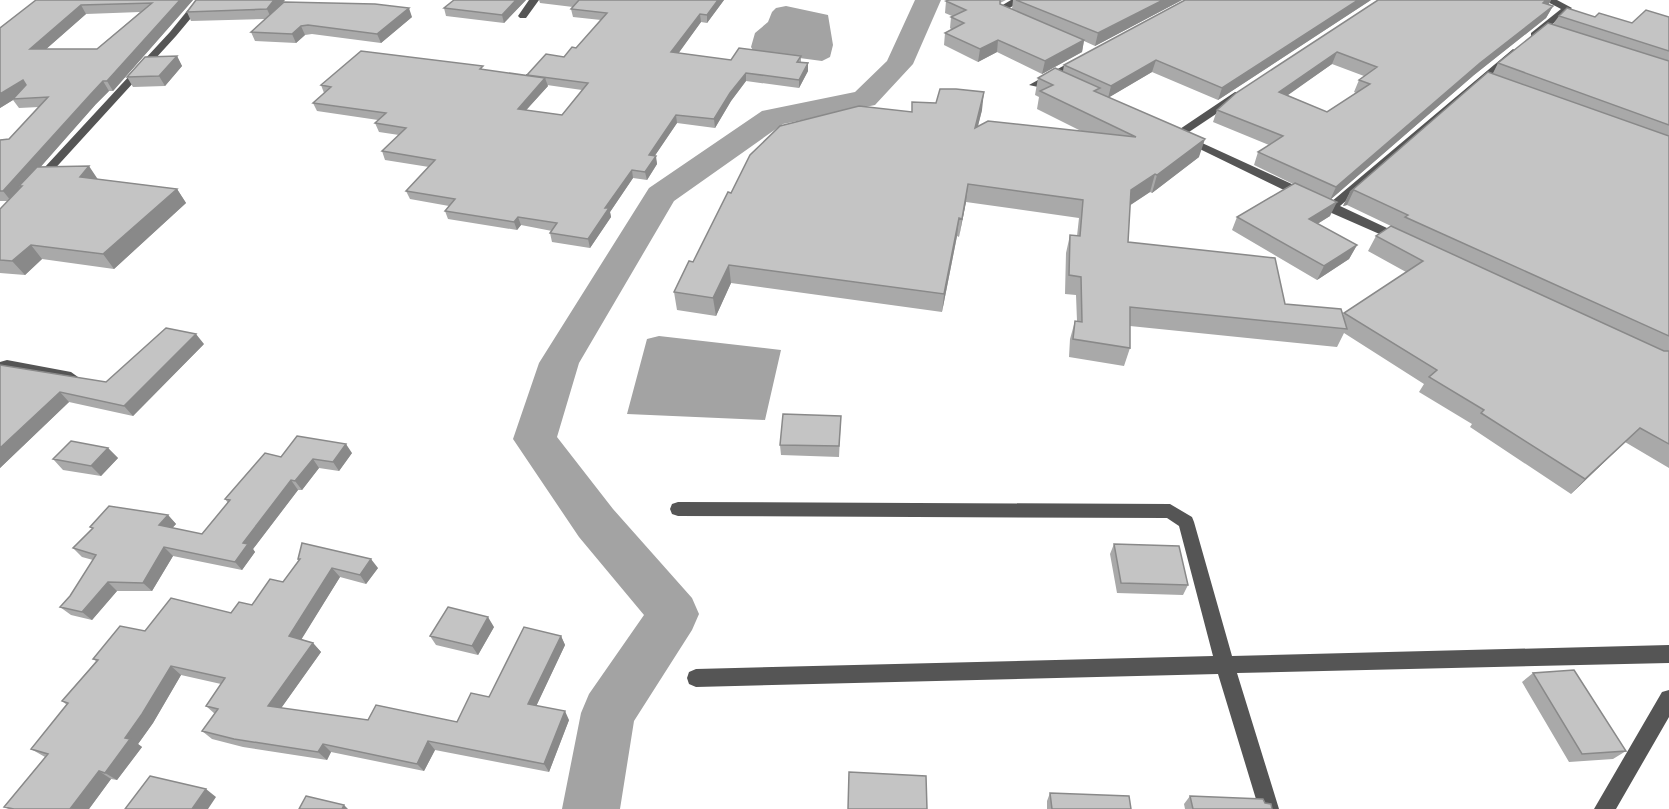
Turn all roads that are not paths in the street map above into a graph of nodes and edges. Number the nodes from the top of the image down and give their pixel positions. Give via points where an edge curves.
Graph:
1 (201, 0) edge
2 (534, 0) edge
3 (1018, 0) edge
4 (1549, 0) edge
5 (524, 16) dead end
6 (1022, 21) edge
7 (1540, 31) junction
8 (1550, 35) edge
9 (1095, 52) edge
10 (1034, 85) dead end
11 (1253, 85) edge
12 (30, 189) edge
13 (1331, 208) junction
14 (1413, 246) edge
15 (0, 367) edge
16 (84, 380) edge
17 (678, 509) dead end
18 (1669, 654) edge
19 (1225, 665) junction
20 (696, 678) dead end
21 (1669, 699) edge
22 (1269, 809) edge
23 (1604, 809) edge

1 - 12 street
2 - 5 street
3 - 6 street via 1001,9
4 - 7 street via 1567,8
7 - 8 street
7 - 13 street
9 - 10 street via 1054,79
11 - 13 street via 1171,132
13 - 14 street
15 - 16 street via 7,365
17 - 19 street via 1170,512 1186,522
18 - 19 street
19 - 20 street
19 - 22 street
21 - 23 street

